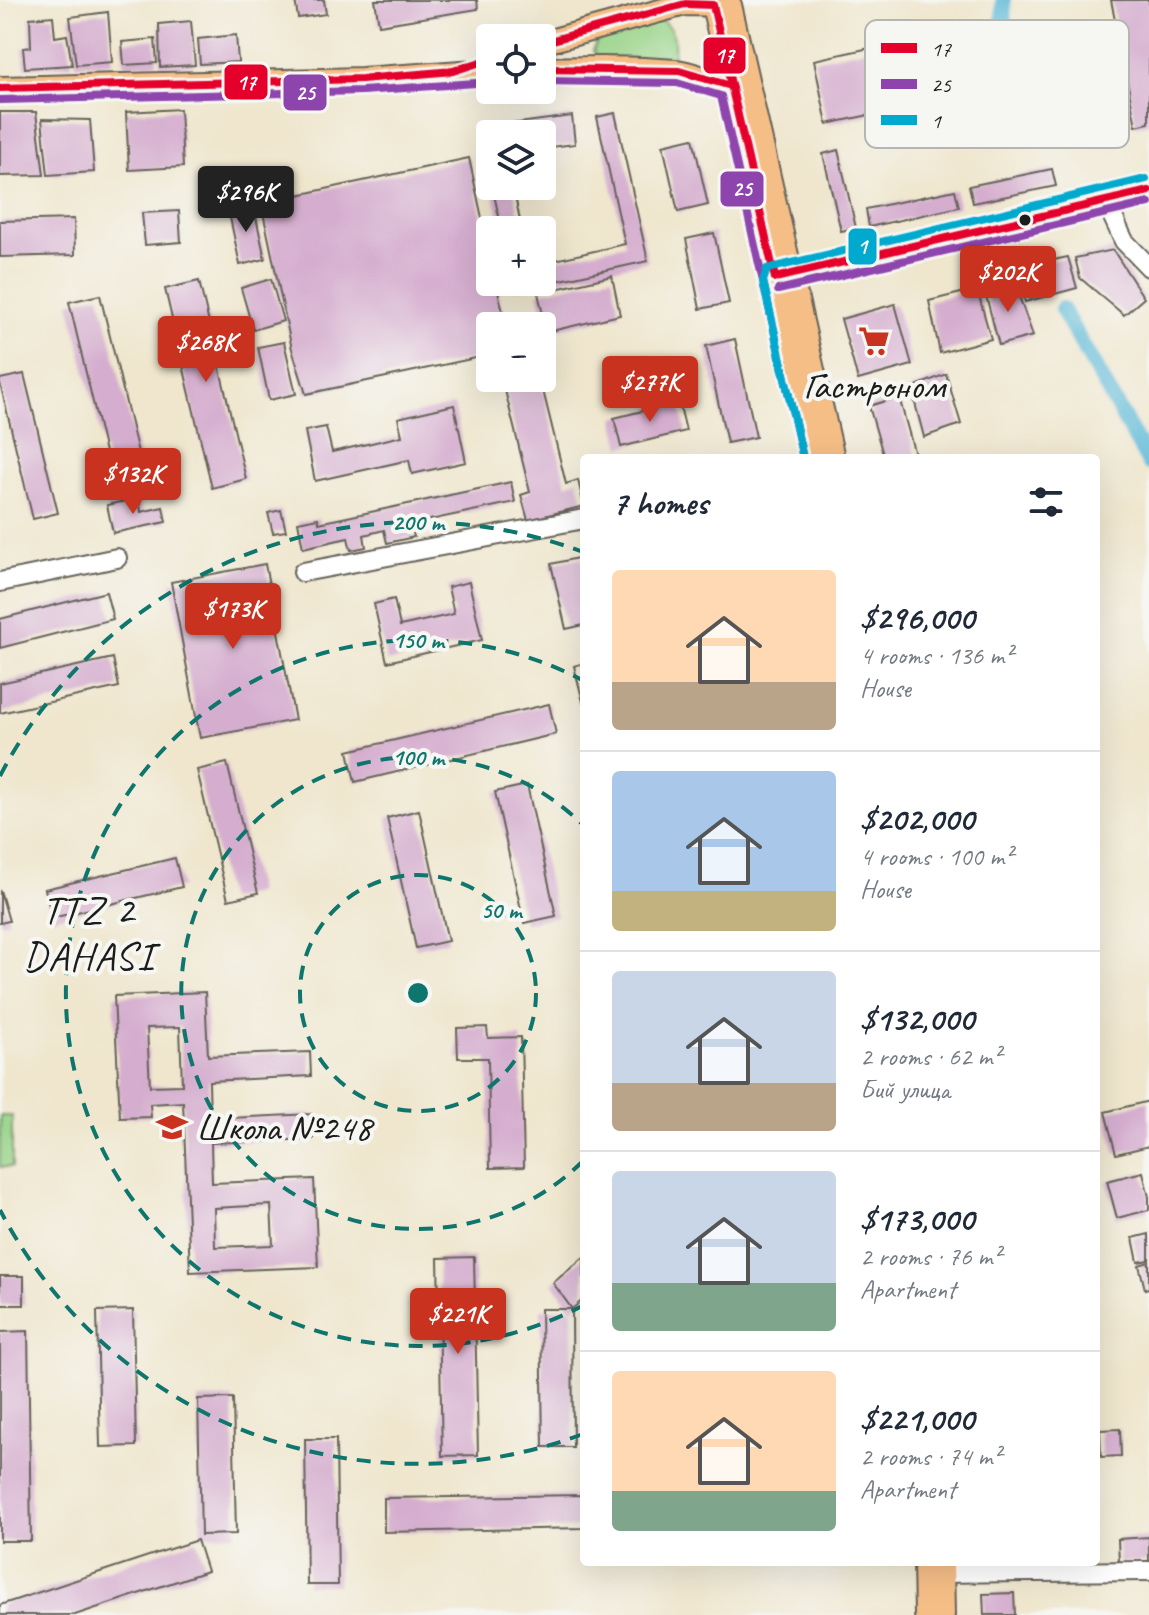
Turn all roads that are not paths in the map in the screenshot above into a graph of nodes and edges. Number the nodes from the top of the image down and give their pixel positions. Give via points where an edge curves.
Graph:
1 (721, 3) edge
2 (556, 39) edge
3 (476, 64) edge
4 (556, 69) edge
5 (476, 70) edge
6 (453, 71) junction
7 (739, 84) junction
8 (0, 88) edge
9 (1149, 191) edge
10 (1106, 202) junction
11 (1149, 267) edge
12 (783, 276) junction
13 (814, 454) edge
14 (832, 454) edge
15 (580, 520) edge
16 (117, 558) dead end
17 (303, 572) dead end
18 (0, 582) edge
19 (934, 1567) edge
20 (1149, 1571) edge
21 (926, 1615) edge
22 (943, 1615) edge

1 - 2 main road via 685,4
1 - 7 main road
3 - 6 main road
4 - 7 main road via 679,71
5 - 6 main road
6 - 8 main road via 362,79
7 - 12 main road
9 - 10 street
10 - 11 street via 1124,241
10 - 12 street
12 - 13 main road
12 - 14 main road
15 - 17 street
16 - 18 street
19 - 20 street
19 - 21 main road
19 - 22 main road

